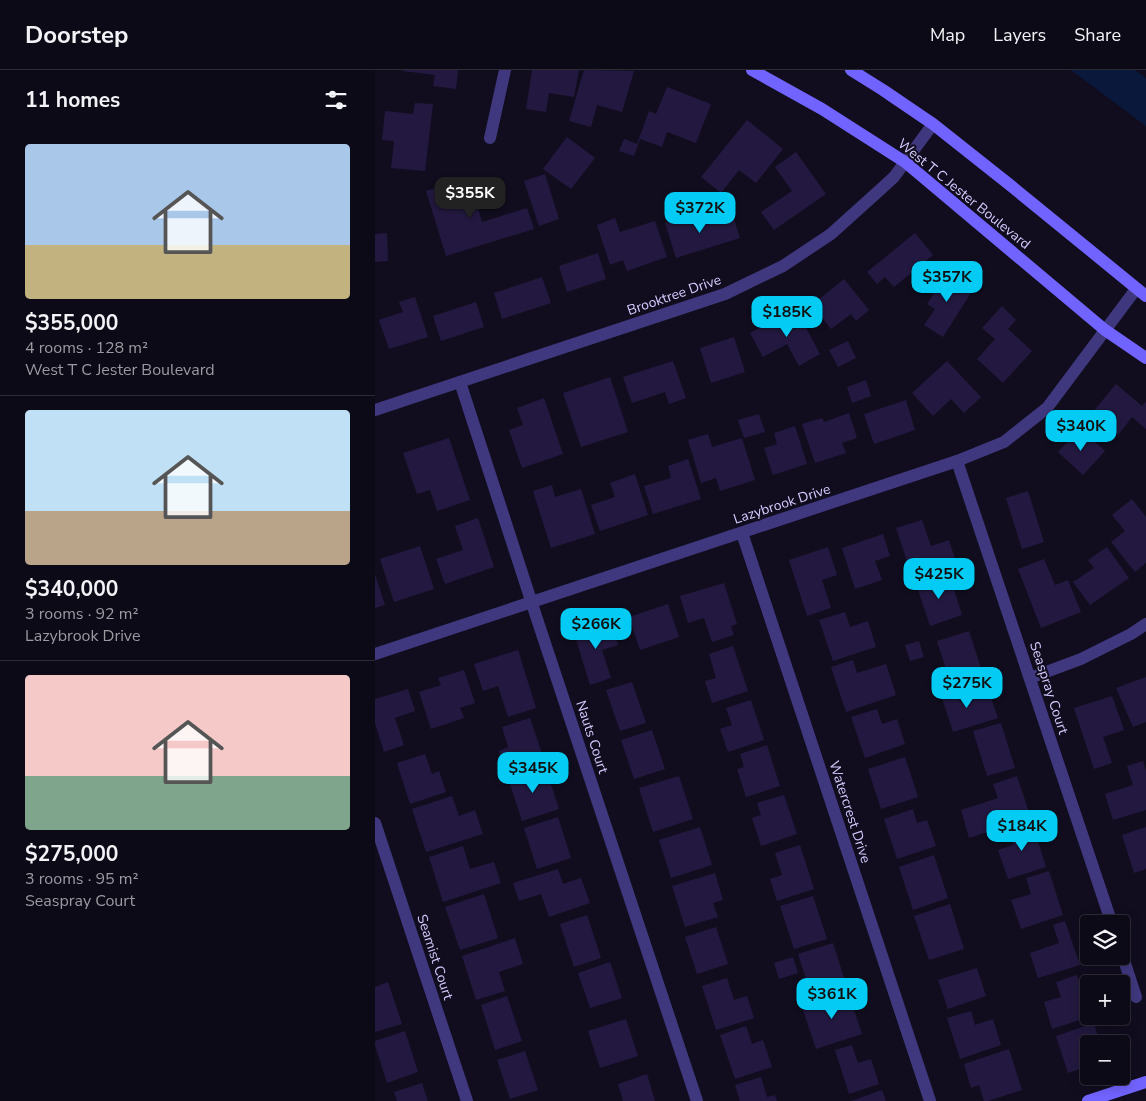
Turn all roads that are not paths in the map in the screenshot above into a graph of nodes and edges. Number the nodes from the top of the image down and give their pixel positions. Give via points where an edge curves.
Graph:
1 (505, 70) edge
2 (752, 70) edge
3 (851, 70) edge
4 (933, 124) junction
5 (490, 138) dead end
6 (905, 162) junction
7 (1141, 292) edge
8 (1105, 330) junction
9 (1146, 358) edge
10 (460, 382) junction
11 (375, 410) edge
12 (957, 462) junction
13 (742, 533) junction
14 (531, 603) junction
15 (1146, 624) edge
16 (375, 654) edge
17 (1030, 678) junction
18 (375, 823) edge
19 (1109, 915) edge
20 (1126, 965) edge
21 (1136, 996) dead end
22 (1146, 1082) edge
23 (467, 1101) edge
24 (697, 1101) edge
25 (930, 1101) edge
26 (1088, 1101) edge

1 - 5 street
2 - 6 main road, West T C Jester Boulevard via 822,109
3 - 4 main road
4 - 6 street, Brooktree Drive
4 - 7 main road
6 - 8 main road, West T C Jester Boulevard
6 - 10 street, Brooktree Drive via 894,177 831,234 783,266 725,294
7 - 8 street, Lazybrook Drive
8 - 9 main road, West T C Jester Boulevard
8 - 12 street, Lazybrook Drive via 1047,408 1004,442
10 - 11 street, Brooktree Drive
10 - 14 street, Nauts Court
12 - 13 street, Lazybrook Drive
12 - 17 street, Seaspray Court
13 - 14 street, Lazybrook Drive
13 - 25 street, Watercrest Drive
14 - 16 street, Lazybrook Drive
14 - 24 street, Nauts Court
15 - 17 street via 1081,660
17 - 19 street, Seaspray Court
18 - 23 street, Seamist Court
20 - 21 street
22 - 26 main road

